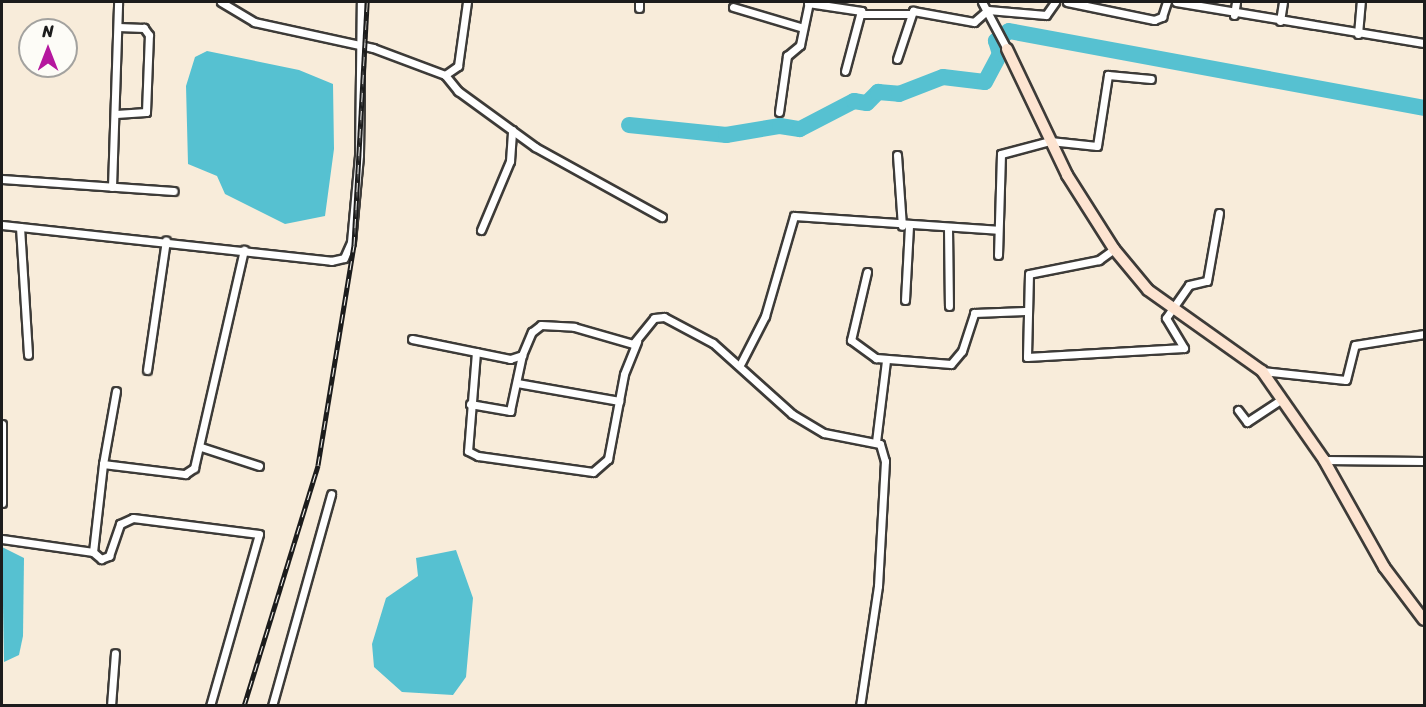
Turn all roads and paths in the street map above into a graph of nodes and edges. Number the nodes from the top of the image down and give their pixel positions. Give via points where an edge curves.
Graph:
1 (118, 2) edge
2 (221, 2) edge
3 (361, 2) edge
4 (467, 2) edge
5 (808, 2) edge
6 (982, 2) edge
7 (1055, 2) edge
8 (1067, 2) edge
9 (1167, 2) edge
10 (1176, 2) edge
11 (1236, 2) edge
12 (1283, 2) edge
13 (1361, 2) edge
14 (1077, 3) edge
15 (732, 7) dead end
16 (988, 10) junction
17 (861, 14) junction
18 (909, 14) junction
19 (1234, 15) junction
20 (1281, 21) junction
21 (118, 27) junction
22 (803, 28) junction
23 (1358, 34) junction
24 (1425, 43) edge
25 (361, 45) junction
26 (1007, 49) joint
27 (897, 59) dead end
28 (845, 71) dead end
29 (445, 75) junction
30 (1151, 79) dead end
31 (779, 112) dead end
32 (116, 114) junction
33 (512, 130) junction
34 (1050, 141) junction
35 (897, 154) dead end
36 (2, 179) edge
37 (112, 187) junction
38 (174, 191) dead end
39 (1219, 213) dead end
40 (662, 217) dead end
41 (2, 225) edge
42 (905, 226) junction
43 (20, 227) junction
44 (948, 228) junction
45 (481, 230) dead end
46 (998, 230) junction
47 (166, 240) junction
48 (1114, 249) junction
49 (244, 250) junction
50 (998, 255) dead end
51 (867, 272) dead end
52 (905, 300) dead end
53 (949, 306) dead end
54 (1173, 309) junction
55 (1026, 311) junction
56 (1425, 334) edge
57 (412, 339) dead end
58 (637, 342) junction
59 (476, 352) junction
60 (28, 355) dead end
61 (522, 355) junction
62 (886, 360) junction
63 (741, 363) junction
64 (147, 369) dead end
65 (1262, 370) junction
66 (517, 383) junction
67 (116, 391) dead end
68 (1282, 399) junction
69 (619, 401) junction
70 (470, 404) junction
71 (1238, 410) dead end
72 (2, 424) edge
73 (876, 442) junction
74 (201, 447) junction
75 (1324, 460) junction
76 (1425, 461) edge
77 (103, 464) junction
78 (259, 466) dead end
79 (331, 494) dead end
80 (2, 503) edge
81 (2, 539) edge
82 (93, 552) junction
83 (1425, 620) edge
84 (115, 653) dead end
85 (111, 705) edge
86 (210, 705) edge
87 (272, 705) edge
88 (860, 705) edge

1 - 21 street
2 - 25 street via 254,22
3 - 25 street
4 - 29 street via 458,66
5 - 17 street via 856,8
5 - 22 street
6 - 16 street
7 - 16 street via 1046,15
8 - 14 street
9 - 14 street via 1162,17 1154,20
10 - 19 street
11 - 19 street
12 - 20 street
13 - 23 street
15 - 22 street
16 - 18 street via 974,22
16 - 26 street
17 - 18 street
17 - 28 street
18 - 27 street
19 - 20 street
20 - 23 street
21 - 32 street
21 - 32 street via 144,28 149,35 146,112
22 - 31 street via 798,48 787,56
23 - 24 street
25 - 29 street
25 - 49 street via 350,251 331,261
26 - 34 street
29 - 33 street
30 - 34 street via 1108,75 1097,146
32 - 37 street
33 - 40 street via 585,178
33 - 45 street via 510,161
34 - 46 street via 999,157
34 - 48 street
35 - 42 street
36 - 37 street
37 - 38 street
39 - 54 street via 1207,281 1189,285
41 - 43 street
42 - 44 street
42 - 52 street
42 - 63 street via 794,216 765,316
43 - 47 street
43 - 60 street
44 - 46 street
44 - 53 street
46 - 50 street
47 - 49 street
47 - 64 street
48 - 54 street
48 - 55 street via 1099,260 1029,274
49 - 74 street
51 - 62 street via 851,340 870,356
54 - 55 street via 1166,323 1185,343 1181,349 1039,360 1025,352
54 - 65 street via 1235,346
55 - 62 street via 974,313 962,351 951,364
56 - 65 street via 1355,345 1346,380
57 - 59 street
58 - 61 street via 546,325 532,332
58 - 63 street via 650,322 664,317
58 - 69 street
59 - 61 street via 510,358
59 - 70 street
61 - 66 street
62 - 73 street
63 - 73 street via 792,414 824,433
65 - 68 street
66 - 69 street
66 - 70 street via 510,411
67 - 77 street
68 - 71 street via 1247,422
68 - 75 street
69 - 70 street via 608,459 593,472 471,454 466,447
72 - 80 street
73 - 88 street via 885,461 879,574
74 - 77 street via 194,468 185,474
74 - 78 street
75 - 76 street
75 - 83 street via 1384,567
77 - 82 street
79 - 87 street
81 - 82 street
82 - 86 street via 101,559 109,556 120,524 133,518 259,534
84 - 85 street

